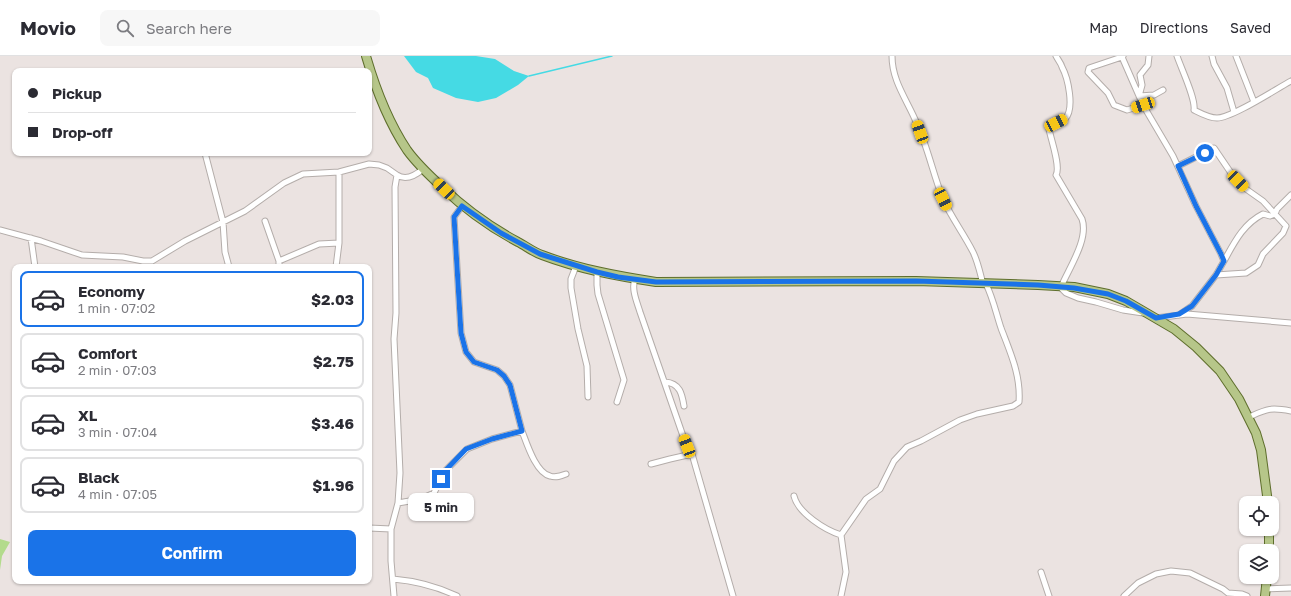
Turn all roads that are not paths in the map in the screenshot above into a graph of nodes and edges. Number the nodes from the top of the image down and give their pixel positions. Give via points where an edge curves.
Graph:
1 (366, 56) edge
2 (892, 56) edge
3 (1056, 56) edge
4 (1122, 56) edge
5 (1149, 56) edge
6 (1177, 56) edge
7 (1212, 56) edge
8 (1236, 56) edge
9 (370, 68) edge
10 (372, 75) edge
11 (1291, 81) edge
12 (1163, 90) dead end
13 (1139, 96) junction
14 (1254, 102) junction
15 (1143, 105) junction
16 (1234, 112) junction
17 (206, 156) edge
18 (1178, 166) junction
19 (423, 169) junction
20 (339, 172) junction
21 (397, 175) junction
22 (1291, 195) edge
23 (462, 206) junction
24 (1275, 214) junction
25 (265, 220) dead end
26 (223, 222) junction
27 (0, 230) edge
28 (31, 238) junction
29 (338, 243) junction
30 (280, 261) joint
31 (1224, 261) junction
32 (35, 264) edge
33 (228, 264) edge
34 (336, 264) edge
35 (576, 266) junction
36 (597, 272) junction
37 (1216, 275) junction
38 (636, 279) junction
39 (984, 284) junction
40 (1060, 287) junction
41 (1179, 314) junction
42 (1153, 316) junction
43 (1291, 323) edge
44 (665, 382) junction
45 (588, 397) dead end
46 (617, 402) dead end
47 (684, 406) dead end
48 (1291, 411) edge
49 (1249, 417) junction
50 (522, 431) junction
51 (692, 454) junction
52 (651, 464) dead end
53 (566, 474) dead end
54 (794, 496) dead end
55 (1267, 496) edge
56 (398, 503) junction
57 (372, 528) edge
58 (391, 529) junction
59 (841, 535) junction
60 (1041, 572) dead end
61 (393, 580) junction
62 (1291, 588) edge
63 (1265, 593) edge
64 (394, 596) edge
65 (457, 596) edge
66 (733, 596) edge
67 (841, 596) edge
68 (1048, 596) edge
69 (1124, 596) edge
70 (1247, 596) edge

1 - 9 main road
2 - 39 street via 896,78 917,123 943,199 973,252
3 - 40 street via 1063,68 1070,109 1065,119 1049,129 1057,158 1056,175 1082,219 1084,227 1076,256
4 - 13 street
4 - 15 street via 1089,68 1088,72 1108,93 1114,106 1127,110
5 - 13 street via 1148,65 1140,75 1142,85
6 - 16 street via 1194,110 1216,118
7 - 16 street
8 - 14 street
10 - 19 main road via 387,113 407,150
11 - 14 street
12 - 13 street via 1154,95
13 - 15 street
14 - 16 street
15 - 18 street
17 - 26 street
18 - 24 street via 1214,148 1231,173
18 - 31 street
19 - 21 street via 408,178
19 - 23 main road
20 - 21 street via 376,165 387,168
20 - 26 street via 303,174 292,178 245,211
20 - 29 street
21 - 56 street via 394,339 400,454
22 - 24 street
23 - 35 main road via 501,233 540,254
23 - 50 street via 454,217 464,348 474,362 497,370 504,376 510,385
24 - 31 street via 1263,214 1250,222 1240,233
24 - 37 street via 1286,226 1283,233 1263,254 1258,265 1246,273
25 - 30 street
26 - 28 street via 148,262 123,257 82,255
26 - 33 street
27 - 28 street
28 - 32 street
29 - 30 street via 319,244
29 - 34 street
31 - 37 street
35 - 36 main road
35 - 45 street via 571,288 587,366
36 - 38 main road
36 - 46 street via 598,294 624,380
37 - 41 street via 1192,306
38 - 39 main road via 656,282 916,281
38 - 44 street via 636,298
39 - 40 main road
39 - 59 street via 991,294 1014,358 1019,402 1013,406 960,420 907,447 894,461 880,489 866,499
40 - 42 main road via 1108,294
41 - 42 street
41 - 43 street
42 - 49 main road via 1174,329 1220,371
44 - 47 street via 679,388
44 - 51 street via 683,436
48 - 49 street via 1275,408
49 - 55 main road via 1261,450
50 - 53 street via 539,469 550,476
50 - 56 street via 466,449 444,472 434,493 421,499
51 - 52 street
51 - 66 street
54 - 59 street via 800,509 816,523
56 - 58 street
57 - 58 street
58 - 61 street
59 - 67 street via 846,572
60 - 68 street
61 - 64 street
61 - 65 street via 411,580
62 - 63 street
69 - 70 street via 1138,583 1156,574 1171,571 1190,573 1228,594 1241,593

